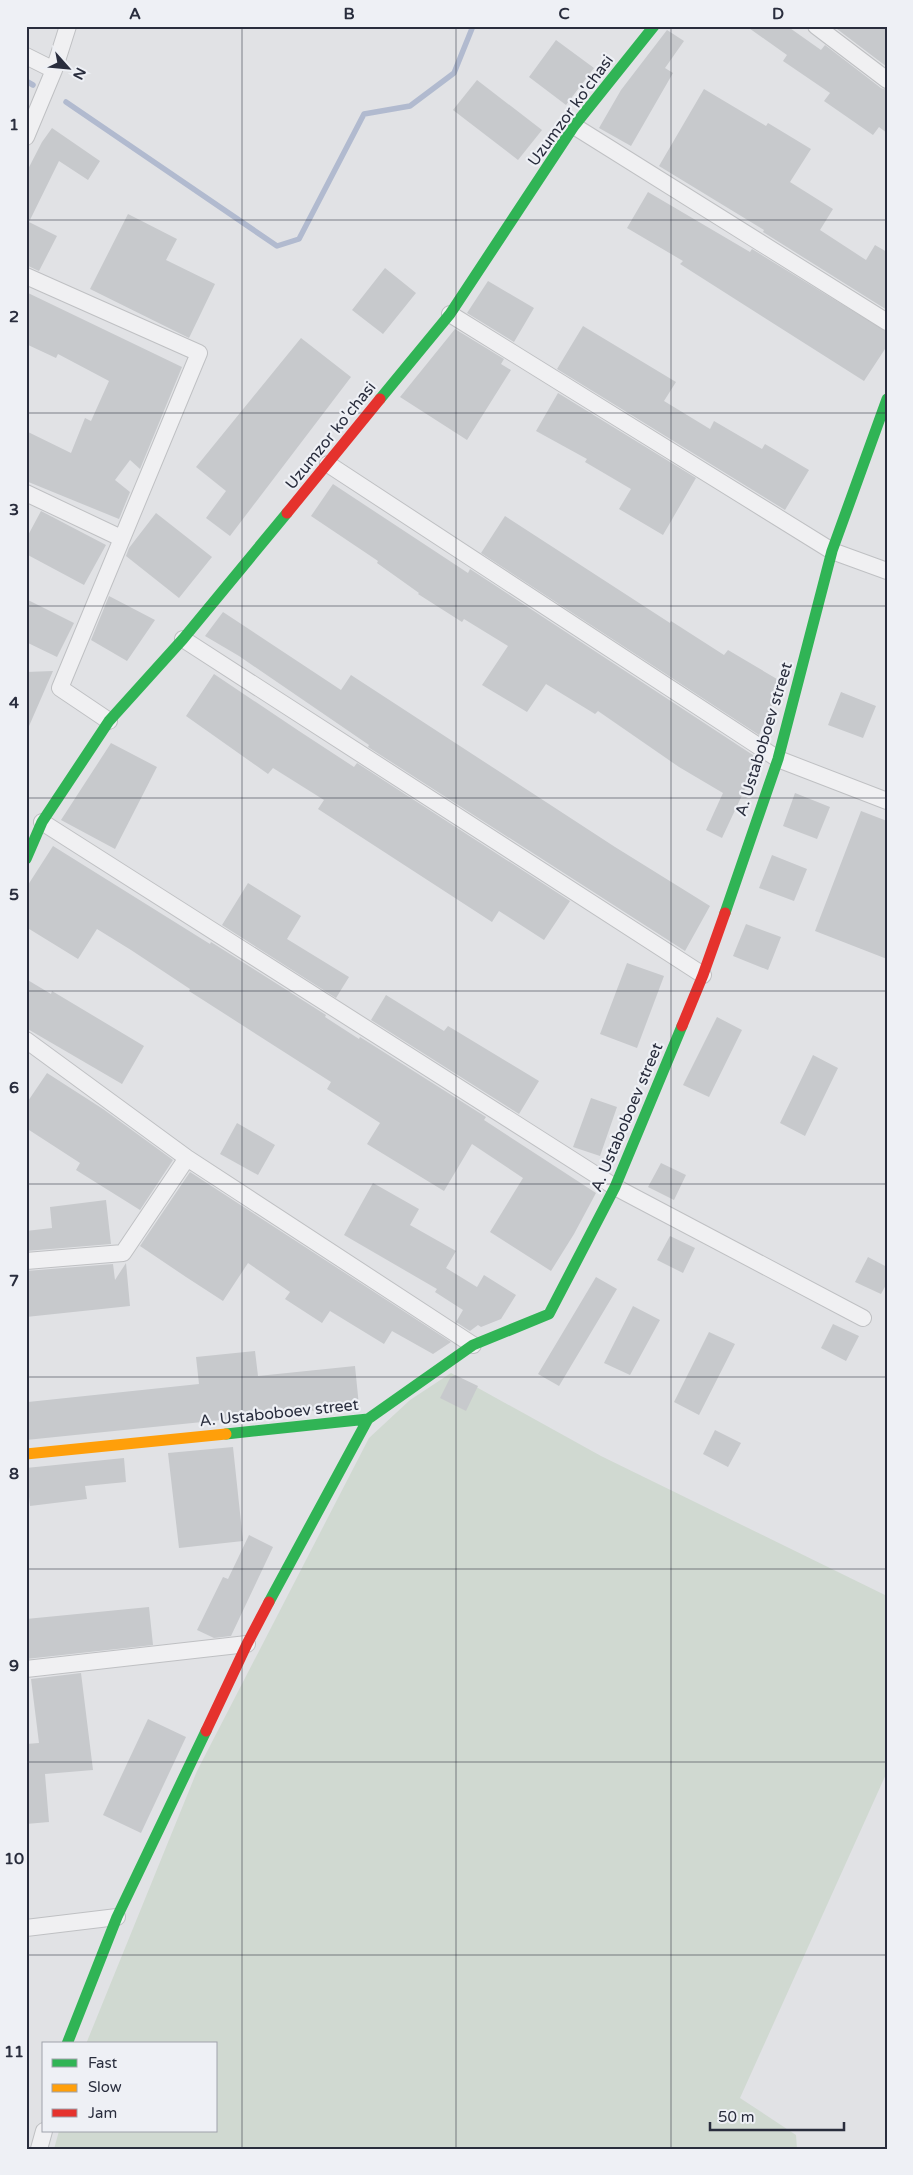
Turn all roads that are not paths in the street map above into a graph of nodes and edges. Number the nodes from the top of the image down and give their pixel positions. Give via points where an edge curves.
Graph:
1 (68, 26) edge
2 (654, 26) edge
3 (816, 26) edge
4 (26, 56) edge
5 (54, 70) junction
6 (887, 80) edge
7 (574, 126) junction
8 (26, 137) edge
9 (26, 276) edge
10 (450, 314) junction
11 (887, 322) edge
12 (887, 399) edge
13 (328, 464) junction
14 (26, 493) edge
15 (121, 538) junction
16 (832, 551) junction
17 (887, 571) edge
18 (183, 639) junction
19 (109, 722) junction
20 (778, 759) junction
21 (887, 801) edge
22 (42, 822) junction
23 (26, 859) edge
24 (703, 975) junction
25 (26, 1040) edge
26 (188, 1158) junction
27 (615, 1187) junction
28 (26, 1261) edge
29 (863, 1318) dead end
30 (473, 1345) junction
31 (368, 1420) junction
32 (26, 1454) edge
33 (247, 1644) junction
34 (26, 1669) edge
35 (117, 1917) junction
36 (26, 1928) edge
37 (68, 2042) edge
38 (44, 2132) edge
39 (39, 2149) edge

1 - 5 street
2 - 7 street, Uzumzor ko'chasi
3 - 6 street
4 - 5 street
5 - 8 street
7 - 10 street, Uzumzor ko'chasi
7 - 11 street
9 - 15 street via 199,352
10 - 13 street, Uzumzor ko'chasi
10 - 16 street
12 - 16 street, A. Ustaboboev street
13 - 18 street, Uzumzor ko'chasi
13 - 20 street
14 - 15 street
15 - 19 street via 60,688
16 - 17 street
16 - 20 street, A. Ustaboboev street
18 - 19 street, Uzumzor ko'chasi
18 - 24 street
19 - 22 street, Uzumzor ko'chasi
20 - 21 street
20 - 24 street, A. Ustaboboev street
22 - 23 street, Uzumzor ko'chasi
22 - 27 street
24 - 27 street, A. Ustaboboev street
25 - 26 street
26 - 28 street via 123,1253
26 - 30 street
27 - 29 street
27 - 30 street, A. Ustaboboev street via 549,1314
30 - 31 street, A. Ustaboboev street
31 - 32 street, A. Ustaboboev street
31 - 33 street
33 - 34 street
33 - 35 street
35 - 36 street
35 - 37 street
38 - 39 street

